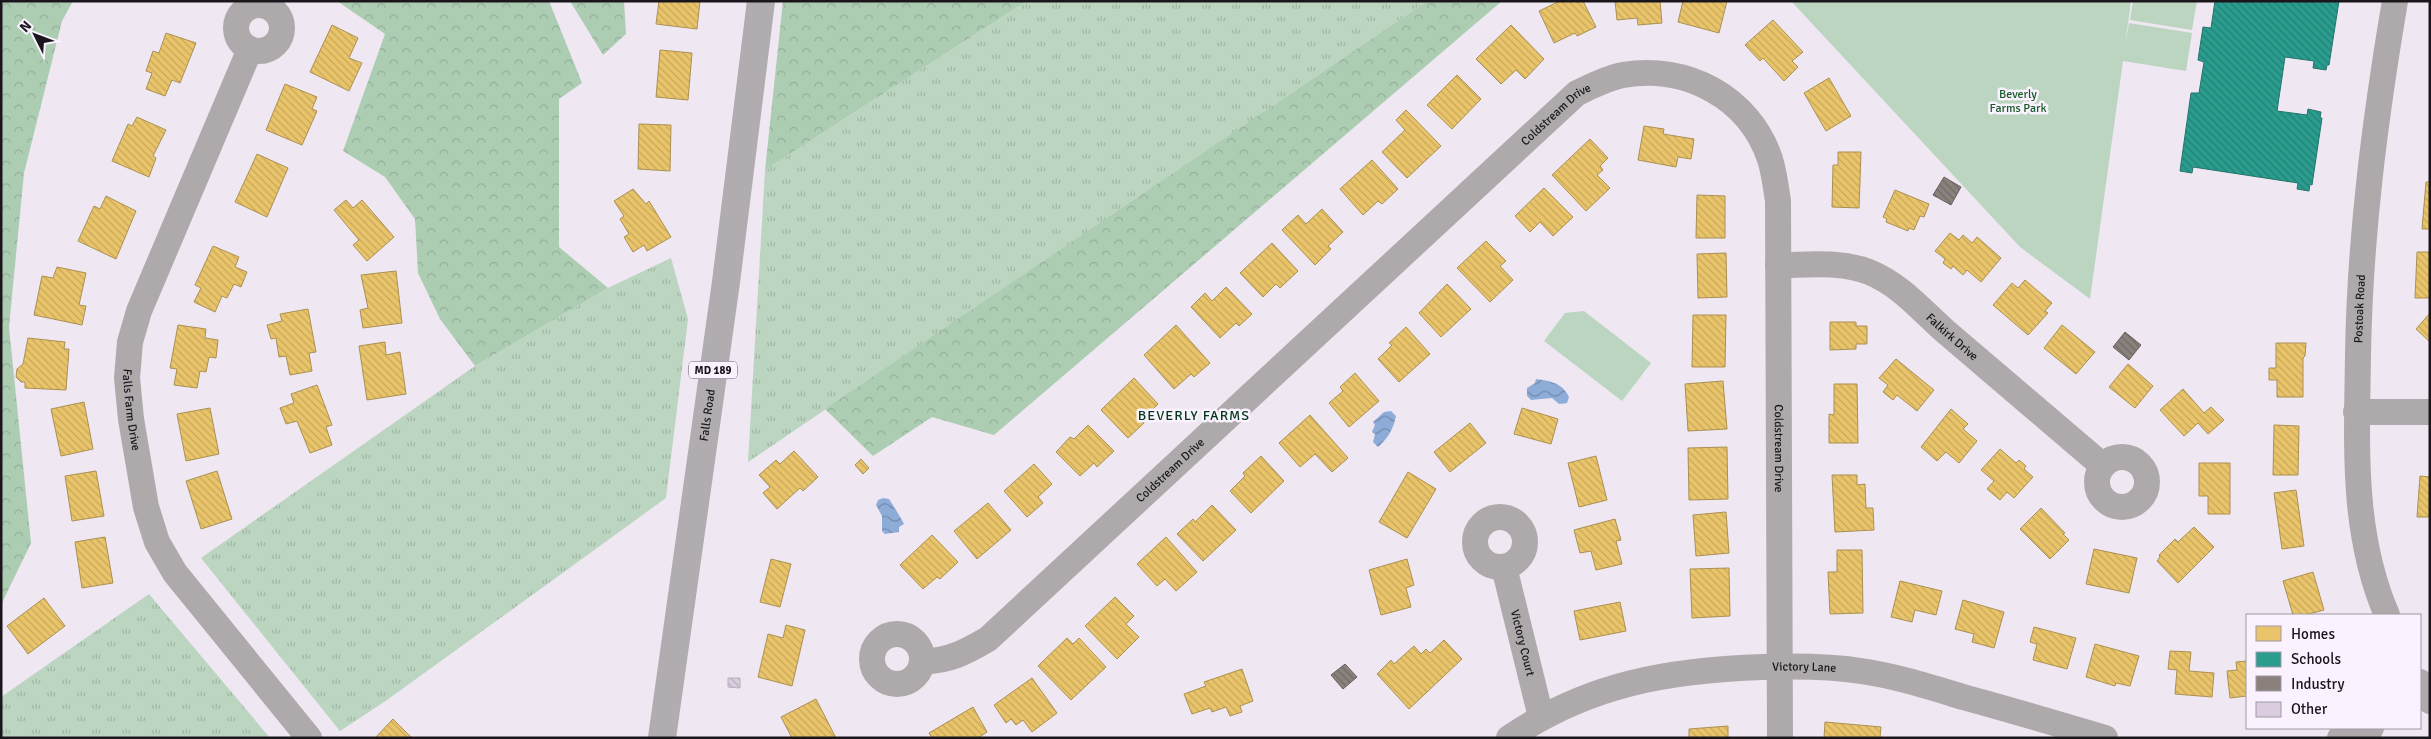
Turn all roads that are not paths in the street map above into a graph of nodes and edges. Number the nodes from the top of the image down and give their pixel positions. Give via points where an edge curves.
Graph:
1 (761, 1) edge
2 (2395, 1) edge
3 (250, 49) dead end
4 (1778, 266) junction
5 (2356, 412) junction
6 (2430, 412) edge
7 (2103, 466) dead end
8 (1504, 567) dead end
9 (2387, 614) edge
10 (922, 661) dead end
11 (1779, 667) junction
12 (2421, 684) edge
13 (2430, 702) edge
14 (1541, 717) junction
15 (2368, 729) edge
16 (309, 738) edge
17 (662, 738) edge
18 (1509, 738) edge
19 (1780, 738) edge
20 (2105, 738) edge
21 (2340, 738) edge

1 - 17 main road, Falls Road / MD 189
2 - 5 street, Postoak Road via 2370,161 2358,320
3 - 16 street, Falls Farm Drive via 139,311 130,342 127,378 143,487 156,542 175,573
4 - 7 street, Falkirk Drive via 1848,266 1891,283 1910,296 1942,329
4 - 10 street, Coldstream Drive via 1775,178 1760,138 1736,107 1709,87 1669,74 1644,72 1598,82 1577,93 1557,110 988,639 965,653 943,660
4 - 11 street, Coldstream Drive
5 - 6 street
5 - 9 street, Postoak Road via 2360,519 2369,562
8 - 14 street, Victory Court
11 - 14 street, Victory Lane via 1704,669 1663,675 1588,696
11 - 19 street, Coldstream Drive
11 - 20 street, Victory Lane via 1859,670 1901,678
12 - 13 street
14 - 18 street, Victory Lane
15 - 21 street

